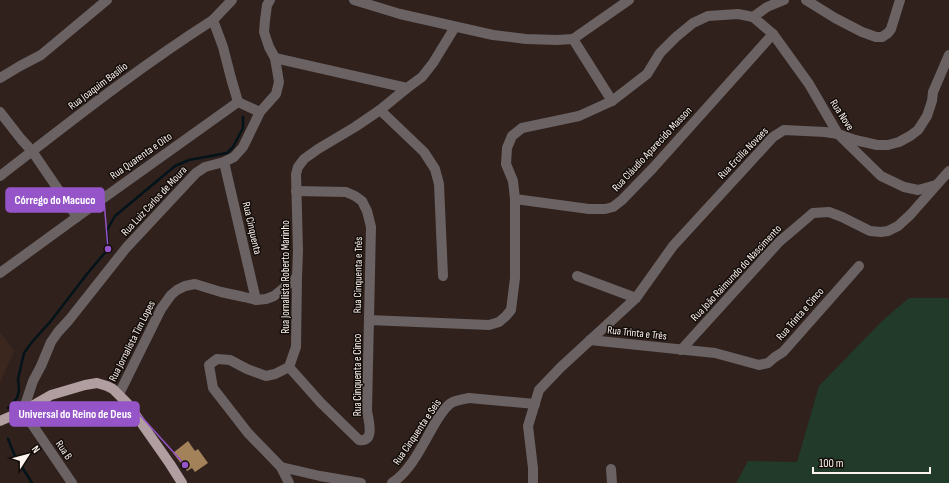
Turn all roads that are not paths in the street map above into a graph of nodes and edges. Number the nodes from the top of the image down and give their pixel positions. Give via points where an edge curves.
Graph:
1 (106, 0) edge
2 (232, 0) edge
3 (270, 0) edge
4 (354, 0) edge
5 (629, 0) edge
6 (784, 0) edge
7 (806, 0) edge
8 (900, 0) edge
9 (753, 17) junction
10 (213, 20) junction
11 (455, 27) junction
12 (773, 34) junction
13 (573, 39) junction
14 (949, 56) edge
15 (275, 58) junction
16 (0, 78) edge
17 (406, 88) junction
18 (612, 101) junction
19 (238, 102) junction
20 (380, 110) junction
21 (0, 112) edge
22 (260, 112) junction
23 (838, 134) junction
24 (32, 151) junction
25 (224, 162) junction
26 (949, 171) edge
27 (0, 176) edge
28 (936, 185) junction
29 (296, 191) junction
30 (515, 199) junction
31 (76, 217) junction
32 (859, 266) dead end
33 (0, 273) edge
34 (443, 276) dead end
35 (577, 276) dead end
36 (297, 277) junction
37 (636, 298) junction
38 (256, 300) junction
39 (369, 320) junction
40 (590, 340) junction
41 (682, 350) junction
42 (288, 368) junction
43 (119, 394) junction
44 (535, 404) junction
45 (23, 411) junction
46 (0, 421) edge
47 (281, 467) junction
48 (611, 469) dead end
49 (72, 483) edge
50 (182, 483) edge
51 (289, 483) edge
52 (361, 483) edge
53 (392, 483) edge
54 (533, 483) edge
55 (612, 483) edge

1 - 16 street via 41,55
2 - 10 street, Rua Joaquim Basílio
3 - 15 street, Rua Luiz Carlos de Moura via 267,5 264,32
4 - 11 street
5 - 13 street
6 - 9 street via 767,7
7 - 8 street via 835,18 876,37 888,34
9 - 12 street, Rua Nove
9 - 18 street via 723,14 708,16 693,23 660,52 647,74
10 - 19 street
10 - 24 street, Rua Joaquim Basílio via 138,70
11 - 13 street via 526,39
11 - 17 street, Rua Jornalista Roberto Marinho via 422,77
12 - 23 street, Rua Nove via 809,84
12 - 30 street, Rua Cláudio Aparecido Masson via 653,168 613,207 589,210
13 - 18 street
14 - 23 street, Rua Ercilia Novaes via 933,92 928,116 910,136 899,142 877,145
15 - 17 street
15 - 22 street, Rua Luiz Carlos de Moura via 279,82 276,94
17 - 20 street, Rua Jornalista Roberto Marinho
18 - 30 street via 579,116 522,128 512,136 507,148 506,164 513,181
19 - 22 street
19 - 31 street, Rua Quarenta e Oito
20 - 29 street, Rua Jornalista Roberto Marinho via 304,160 296,174
20 - 34 street via 424,152 435,169 439,184
21 - 24 street
22 - 25 street, Rua Luiz Carlos de Moura via 243,147 234,157
23 - 28 street, Rua Nove via 881,176 904,187 918,190
23 - 37 street, Rua Ercilia Novaes via 784,130 773,136 673,246
24 - 27 street, Rua Joaquim Basílio
24 - 31 street
25 - 38 street, Rua Cinquenta
25 - 45 street, Rua Luiz Carlos de Moura via 196,172 126,248 58,332 51,342
26 - 28 street, Rua João Raimundo do Nascimento
28 - 41 street, Rua João Raimundo do Nascimento via 910,215 888,231 870,231 829,212 813,213 779,242
29 - 36 street, Rua Jornalista Roberto Marinho
29 - 39 street, Rua Cinquenta e Três via 346,192 362,201 368,211 371,226
30 - 39 street, Rua Cinquenta e Três via 515,278 511,310 506,316 489,325
31 - 33 street, Rua Quarenta e Oito
32 - 41 street, Rua Trinta e Cinco via 783,352 768,364 759,365 715,353
35 - 37 street
36 - 38 street, Rua Jornalista Tim Lopes via 274,296
36 - 42 street, Rua Jornalista Roberto Marinho via 296,347
37 - 40 street, Rua Ercilia Novaes
38 - 43 street, Rua Jornalista Tim Lopes via 195,284 177,290 161,309
39 - 42 street, Rua Cinquenta e Cinco via 367,410 370,434 366,439 359,440
40 - 41 street, Rua Trinta e Três
40 - 44 street, Rua Ercilia Novaes via 539,390
42 - 47 street via 266,376 230,360 217,359 209,365 213,388 248,433
43 - 45 main road via 97,383 85,385 51,395
43 - 50 main road
44 - 53 street, Rua Cinquenta e Seis via 469,398 451,403 440,415 409,467
44 - 54 street, Rua Ercilia Novaes via 528,426
45 - 46 main road
45 - 49 street, Rua B
47 - 51 street
47 - 52 street
48 - 55 street

